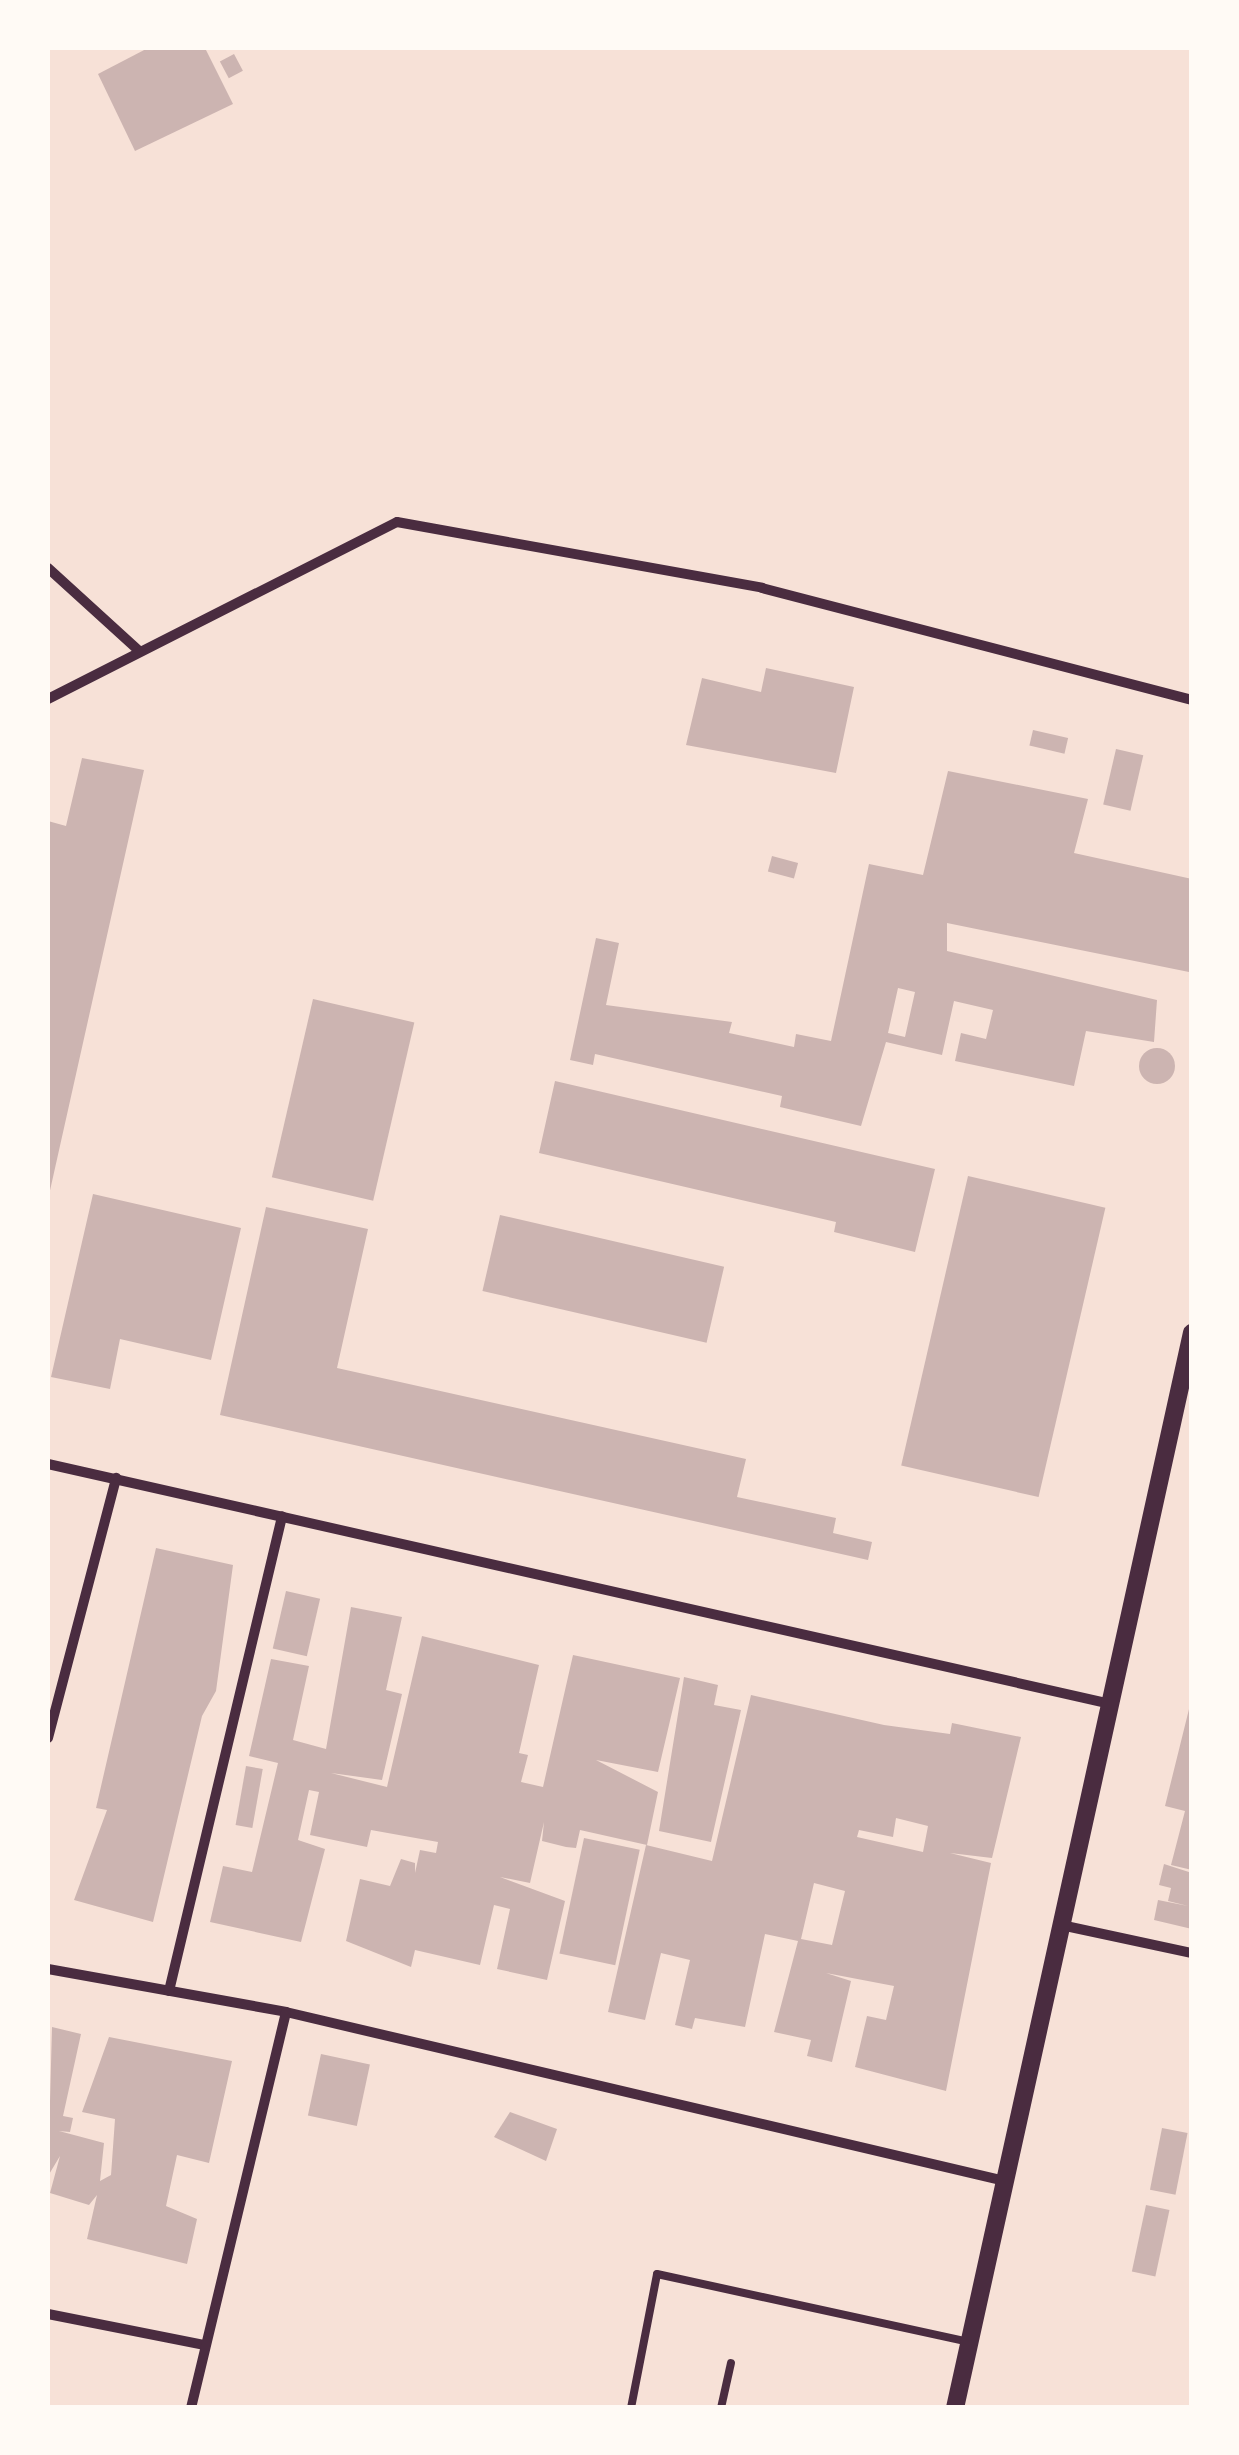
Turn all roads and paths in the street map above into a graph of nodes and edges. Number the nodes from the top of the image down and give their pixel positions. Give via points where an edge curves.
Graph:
1 (48, 568) edge
2 (138, 650) junction
3 (48, 699) edge
4 (1192, 700) edge
5 (1192, 1333) edge
6 (48, 1464) edge
7 (116, 1478) junction
8 (282, 1516) junction
9 (1110, 1704) junction
10 (48, 1738) edge
11 (1061, 1925) junction
12 (1192, 1953) edge
13 (48, 1969) edge
14 (168, 1991) junction
15 (286, 2012) junction
16 (1005, 2181) junction
17 (48, 2314) edge
18 (969, 2342) junction
19 (205, 2344) junction
20 (731, 2363) dead end
21 (192, 2408) edge
22 (631, 2408) edge
23 (722, 2408) edge
24 (955, 2408) edge

1 - 2 street
2 - 3 street
2 - 4 street via 396,522 762,588
5 - 9 street
6 - 7 street
7 - 8 street
7 - 10 street
8 - 9 street
8 - 14 street
9 - 11 street
11 - 12 street
11 - 16 street
13 - 14 street
14 - 15 street
15 - 16 street
15 - 19 street
16 - 18 street
17 - 19 street
18 - 22 lane via 657,2274
18 - 24 street
19 - 21 street
20 - 23 lane

